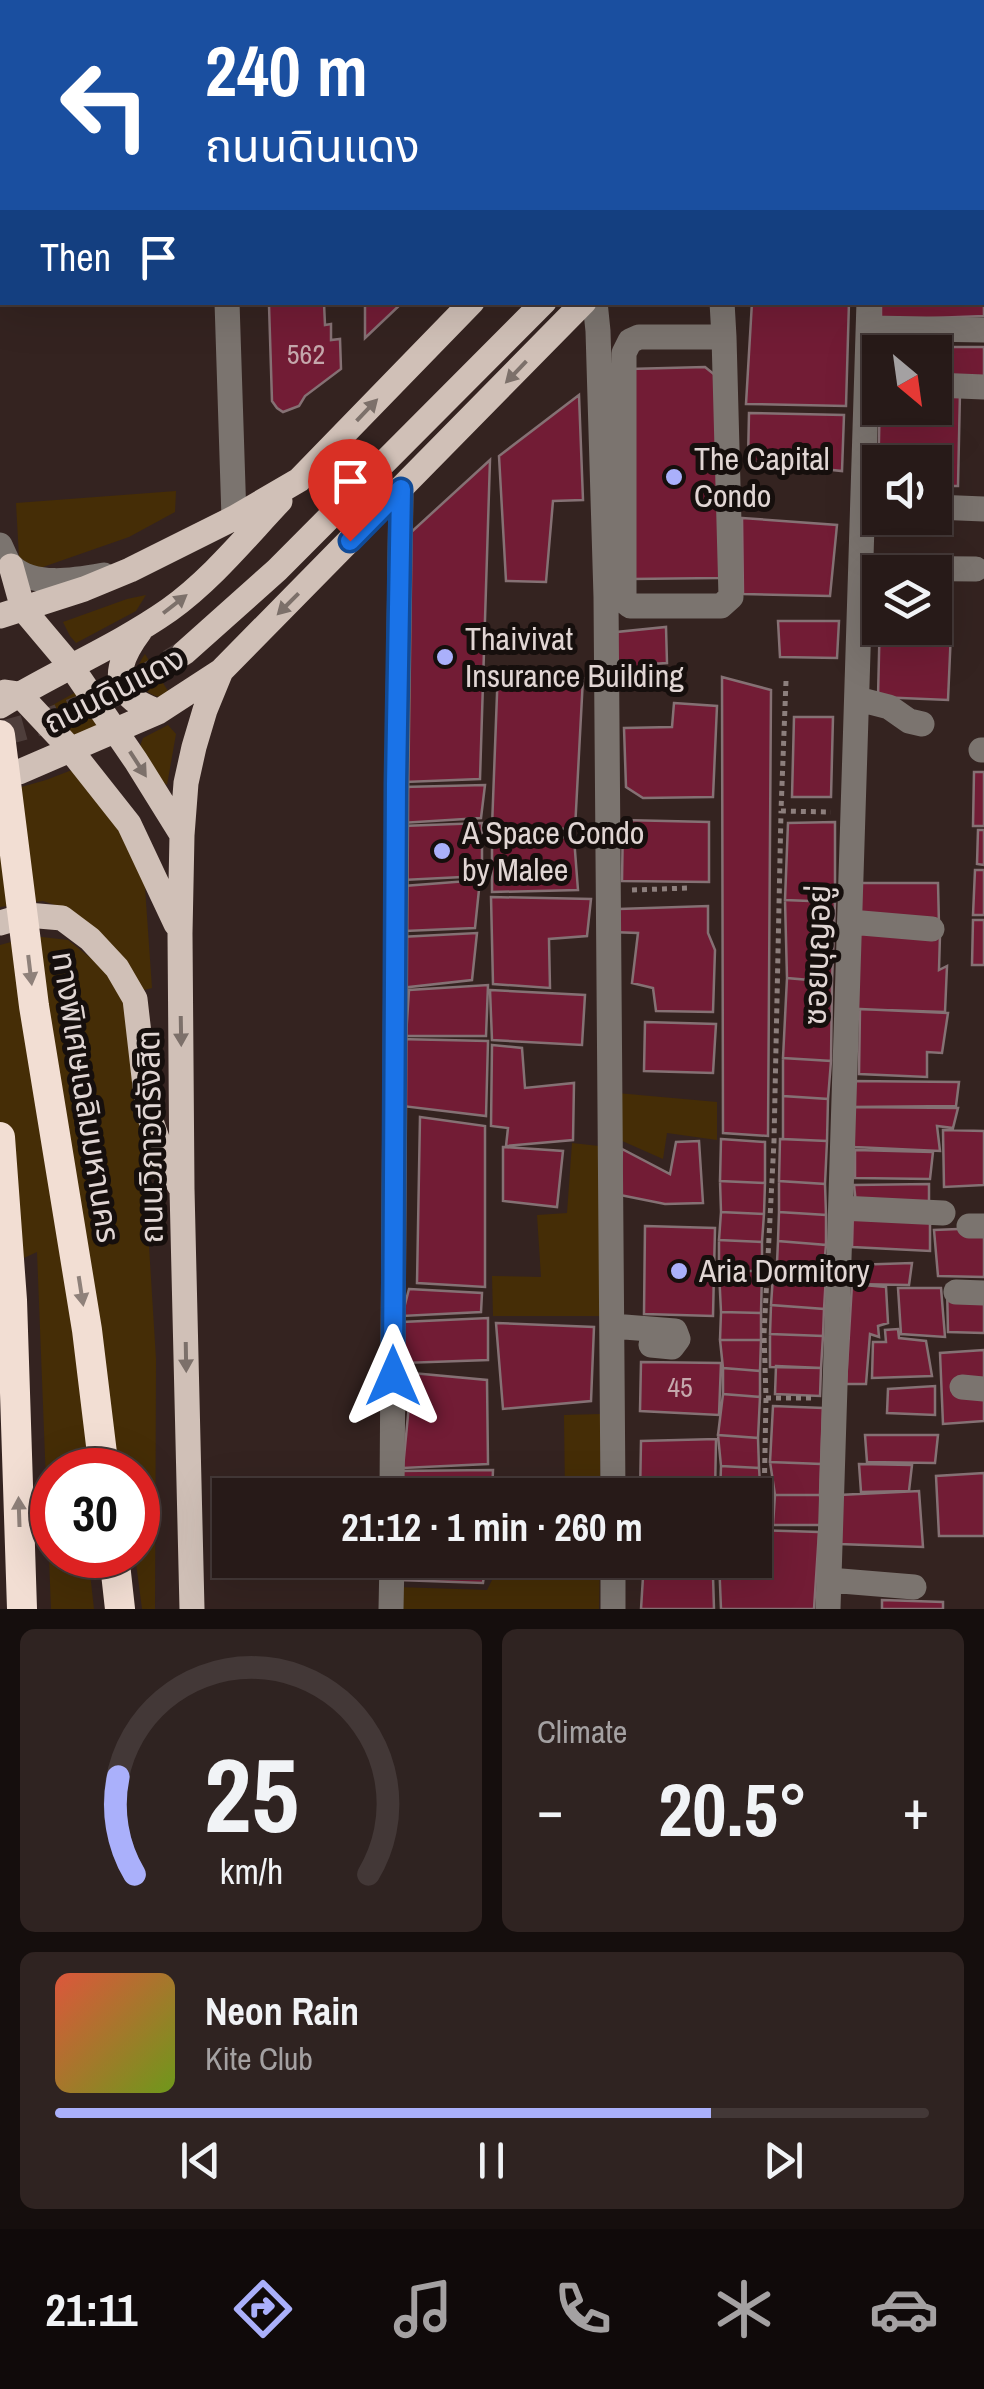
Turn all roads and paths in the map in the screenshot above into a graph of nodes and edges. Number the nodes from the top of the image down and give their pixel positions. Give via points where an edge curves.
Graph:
1 (228, 305) edge
2 (469, 305) edge
3 (541, 305) edge
4 (581, 305) edge
5 (594, 305) edge
6 (722, 305) edge
7 (870, 316) edge
8 (984, 330) edge
9 (724, 337) junction
10 (952, 385) edge
11 (984, 387) edge
12 (299, 480) junction
13 (401, 489) junction
14 (952, 508) edge
15 (984, 509) edge
16 (234, 518) junction
17 (5, 556) edge
18 (862, 568) edge
19 (952, 568) edge
20 (976, 568) dead end
21 (130, 570) junction
22 (12, 612) edge
23 (142, 627) junction
24 (184, 653) tunnel mouth
25 (72, 666) junction
26 (221, 671) junction
27 (786, 681) dead end
28 (6, 697) edge
29 (858, 698) junction
30 (158, 712) junction
31 (922, 724) dead end
32 (114, 730) junction
33 (0, 735) edge
34 (71, 749) junction
35 (0, 775) edge
36 (780, 811) junction
37 (854, 812) junction
38 (182, 835) junction
39 (690, 888) dead end
40 (609, 891) junction
41 (850, 922) junction
42 (0, 923) edge
43 (932, 930) dead end
44 (180, 933) junction
45 (0, 1138) edge
46 (182, 1189) junction
47 (841, 1208) junction
48 (944, 1213) dead end
49 (767, 1266) junction
50 (839, 1268) junction
51 (956, 1292) dead end
52 (984, 1293) edge
53 (612, 1326) junction
54 (651, 1345) dead end
55 (766, 1398) junction
56 (835, 1399) junction
57 (101, 1448) edge
58 (392, 1478) edge
59 (613, 1478) edge
60 (764, 1478) edge
61 (117, 1578) edge
62 (392, 1578) edge
63 (613, 1578) edge
64 (828, 1580) junction
65 (914, 1587) dead end
66 (22, 1609) edge
67 (120, 1609) edge
68 (192, 1609) edge
69 (391, 1609) edge
70 (613, 1609) edge
71 (828, 1609) edge

1 - 16 street
12 -> 2 main road
3 - 24 main road, ถนนดินแดง via 277,570
4 -> 13 main road, ถนนดินแดง
5 - 40 street
6 - 9 street
7 - 8 street
9 - 9 street via 731,597 721,606 630,606 624,601 624,352 639,337
10 - 11 street
12 - 16 main road
23 -> 12 main road via 202,582
13 -> 26 main road, ถนนดินแดง
13 - 58 street
14 - 15 street
16 - 21 main road
17 - 21 street via 31,577 56,582
17 - 22 main road
18 - 29 street, ซอยบุญอยู่
19 - 20 street
21 - 22 main road
22 - 25 main road
23 - 25 main road
23 - 30 main road via 124,653 120,677 131,698
25 - 28 main road
25 - 32 main road
26 - 30 main road, ถนนดินแดง
26 - 38 main road, ถนนวิภาวดีรังสิต via 194,747
27 - 36 path
28 - 34 main road
29 - 31 street
29 - 37 street, ซอยบุญอยู่
30 - 32 main road, ถนนดินแดง
32 - 34 main road, ถนนดินแดง
32 -> 38 main road
33 -> 57 highway, ทางพิเศษเฉลิมมหานคร
34 - 35 main road, ถนนดินแดง
34 - 44 main road via 129,824
36 - 37 path
36 - 49 path
37 - 41 street, ซอยบุญอยู่
38 - 44 main road, ถนนวิภาวดีรังสิต
39 - 40 path
40 - 53 street
41 - 43 street
41 - 47 street, ซอยบุญอยู่
42 - 46 main road via 27,915 62,918 117,968 135,999 148,1112
44 -> 46 main road, ถนนวิภาวดีรังสิต
66 -> 45 highway
46 -> 68 main road, ถนนวิภาวดีรังสิต
47 - 48 street
47 - 50 street, ซอยบุญอยู่
49 - 50 path
49 - 55 path
50 - 56 street, ซอยบุญอยู่
51 - 52 street
53 - 54 street via 675,1330 672,1347
53 - 59 street
55 - 56 path
55 - 60 path
56 - 64 street, ซอยบุญอยู่
61 - 67 highway
62 - 69 street
63 - 70 street
64 - 65 street
64 - 71 street, ซอยบุญอยู่

